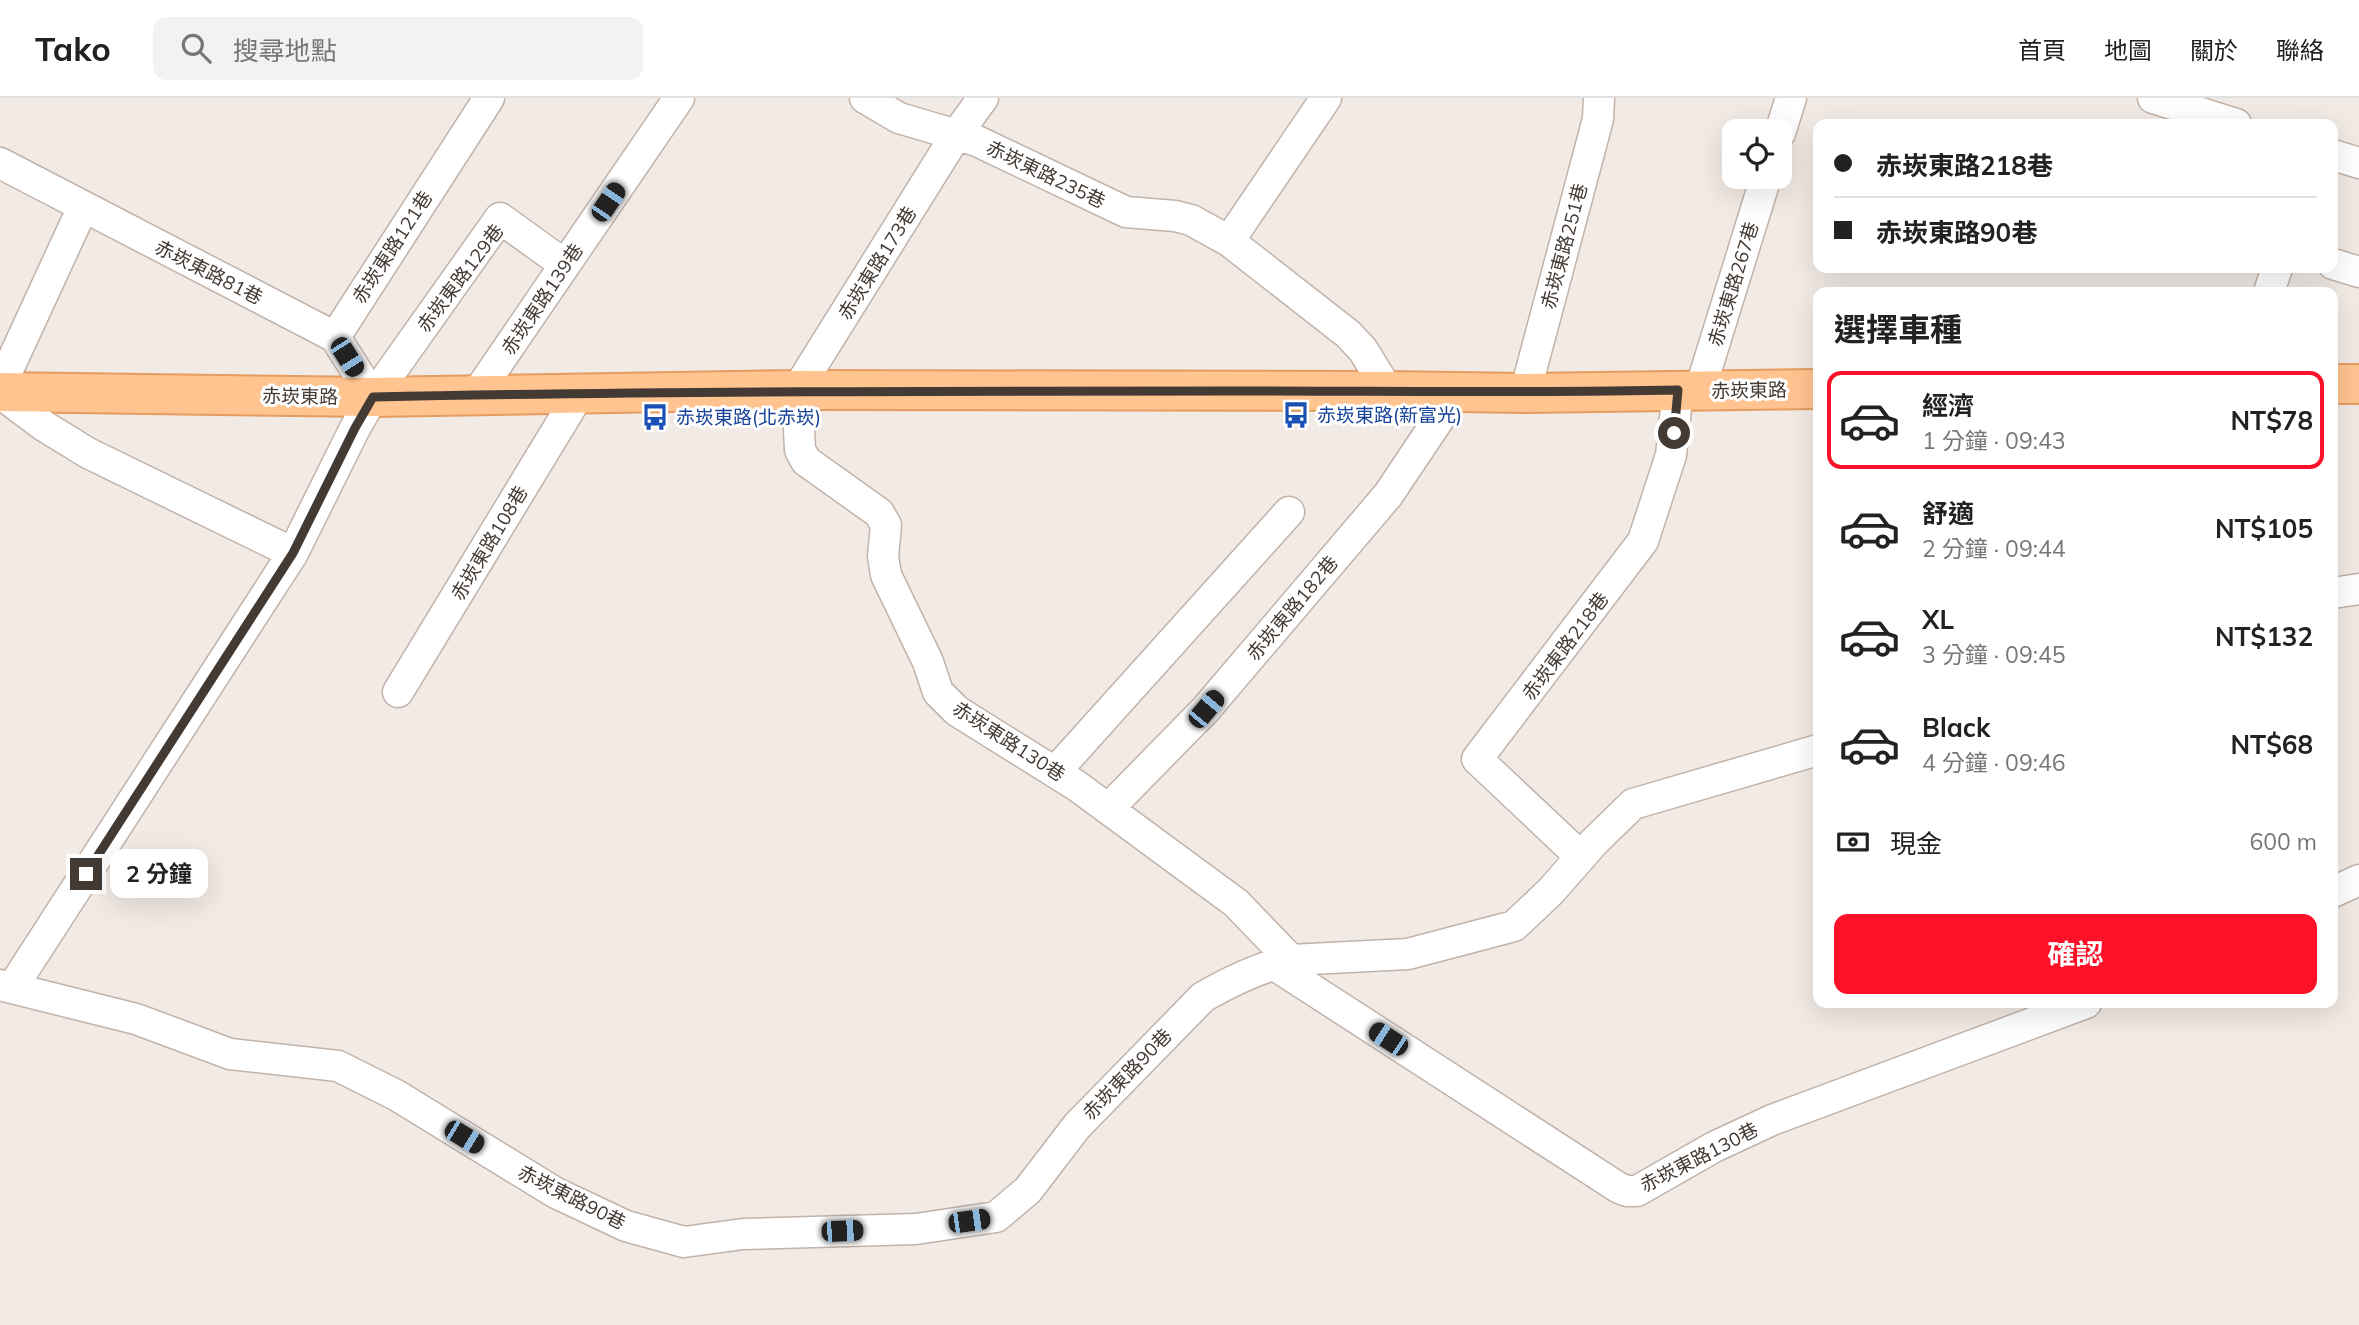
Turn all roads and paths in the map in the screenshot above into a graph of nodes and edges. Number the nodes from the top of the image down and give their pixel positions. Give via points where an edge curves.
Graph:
1 (489, 98) edge
2 (679, 98) edge
3 (865, 98) edge
4 (983, 98) edge
5 (1326, 98) edge
6 (1599, 98) edge
7 (1791, 98) edge
8 (2153, 98) edge
9 (1784, 119) edge
10 (2220, 119) edge
11 (956, 135) junction
12 (2338, 157) edge
13 (0, 163) edge
14 (2359, 163) edge
15 (1762, 189) edge
16 (83, 206) junction
17 (1229, 241) junction
18 (565, 264) junction
19 (2338, 266) edge
20 (2359, 272) edge
21 (335, 337) junction
22 (1813, 389) edge
23 (797, 390) junction
24 (1689, 390) junction
25 (0, 391) edge
26 (1388, 391) junction
27 (1457, 392) junction
28 (1525, 393) junction
29 (579, 394) junction
30 (476, 395) junction
31 (373, 397) junction
32 (1289, 512) dead end
33 (293, 553) junction
34 (2359, 589) edge
35 (2338, 592) edge
36 (398, 692) dead end
37 (1813, 751) edge
38 (1055, 772) junction
39 (1109, 808) junction
40 (1581, 857) junction
41 (2359, 880) edge
42 (2338, 890) edge
43 (1282, 962) junction
44 (6, 987) edge
45 (2073, 1008) edge

1 - 21 street, 赤崁東路121巷
2 - 18 street, 赤崁東路139巷
3 - 11 street, 赤崁東路235巷 via 899,118
4 - 11 street, 赤崁東路173巷
5 - 17 street
6 - 28 street, 赤崁東路251巷 via 1598,119
7 - 9 street
8 - 10 street
11 - 17 street, 赤崁東路235巷 via 1126,212 1191,220
11 - 23 street, 赤崁東路173巷
12 - 14 street
13 - 16 street, 赤崁東路81巷
15 - 24 street, 赤崁東路267巷
16 - 21 street, 赤崁東路81巷
16 - 25 street
17 - 26 street, 赤崁東路235巷 via 1348,334
18 - 30 street, 赤崁東路139巷
18 - 31 street, 赤崁東路129巷 via 500,218
19 - 20 street
21 - 31 street
22 - 24 main road, 赤崁東路
23 - 26 main road, 赤崁東路
23 - 29 main road, 赤崁東路
23 - 38 street, 赤崁東路130巷 via 800,450 806,461 879,513 886,525 886,575 938,692 957,711
24 - 28 main road, 赤崁東路
24 - 40 street, 赤崁東路218巷 via 1643,541 1478,759
25 - 31 main road, 赤崁東路
25 - 33 street via 88,453
26 - 27 main road, 赤崁東路
27 - 28 main road, 赤崁東路
27 - 39 street, 赤崁東路182巷 via 1379,506 1206,709
29 - 30 main road, 赤崁東路
29 - 36 street, 赤崁東路108巷
30 - 31 main road, 赤崁東路
31 - 33 street, 赤崁東路90巷
32 - 38 street
33 - 44 street, 赤崁東路90巷
34 - 35 street
37 - 40 street via 1633,804
38 - 39 street, 赤崁東路130巷
39 - 43 street, 赤崁東路130巷 via 1236,903
40 - 43 street via 1514,926 1408,954
41 - 42 street
43 - 44 street, 赤崁東路90巷 via 1203,996 1077,1126 1028,1190 996,1217 916,1229 743,1234 684,1242 626,1226 556,1193 396,1095 338,1066 230,1054 136,1019
43 - 45 street, 赤崁東路130巷 via 1628,1191 1637,1191 1772,1120

